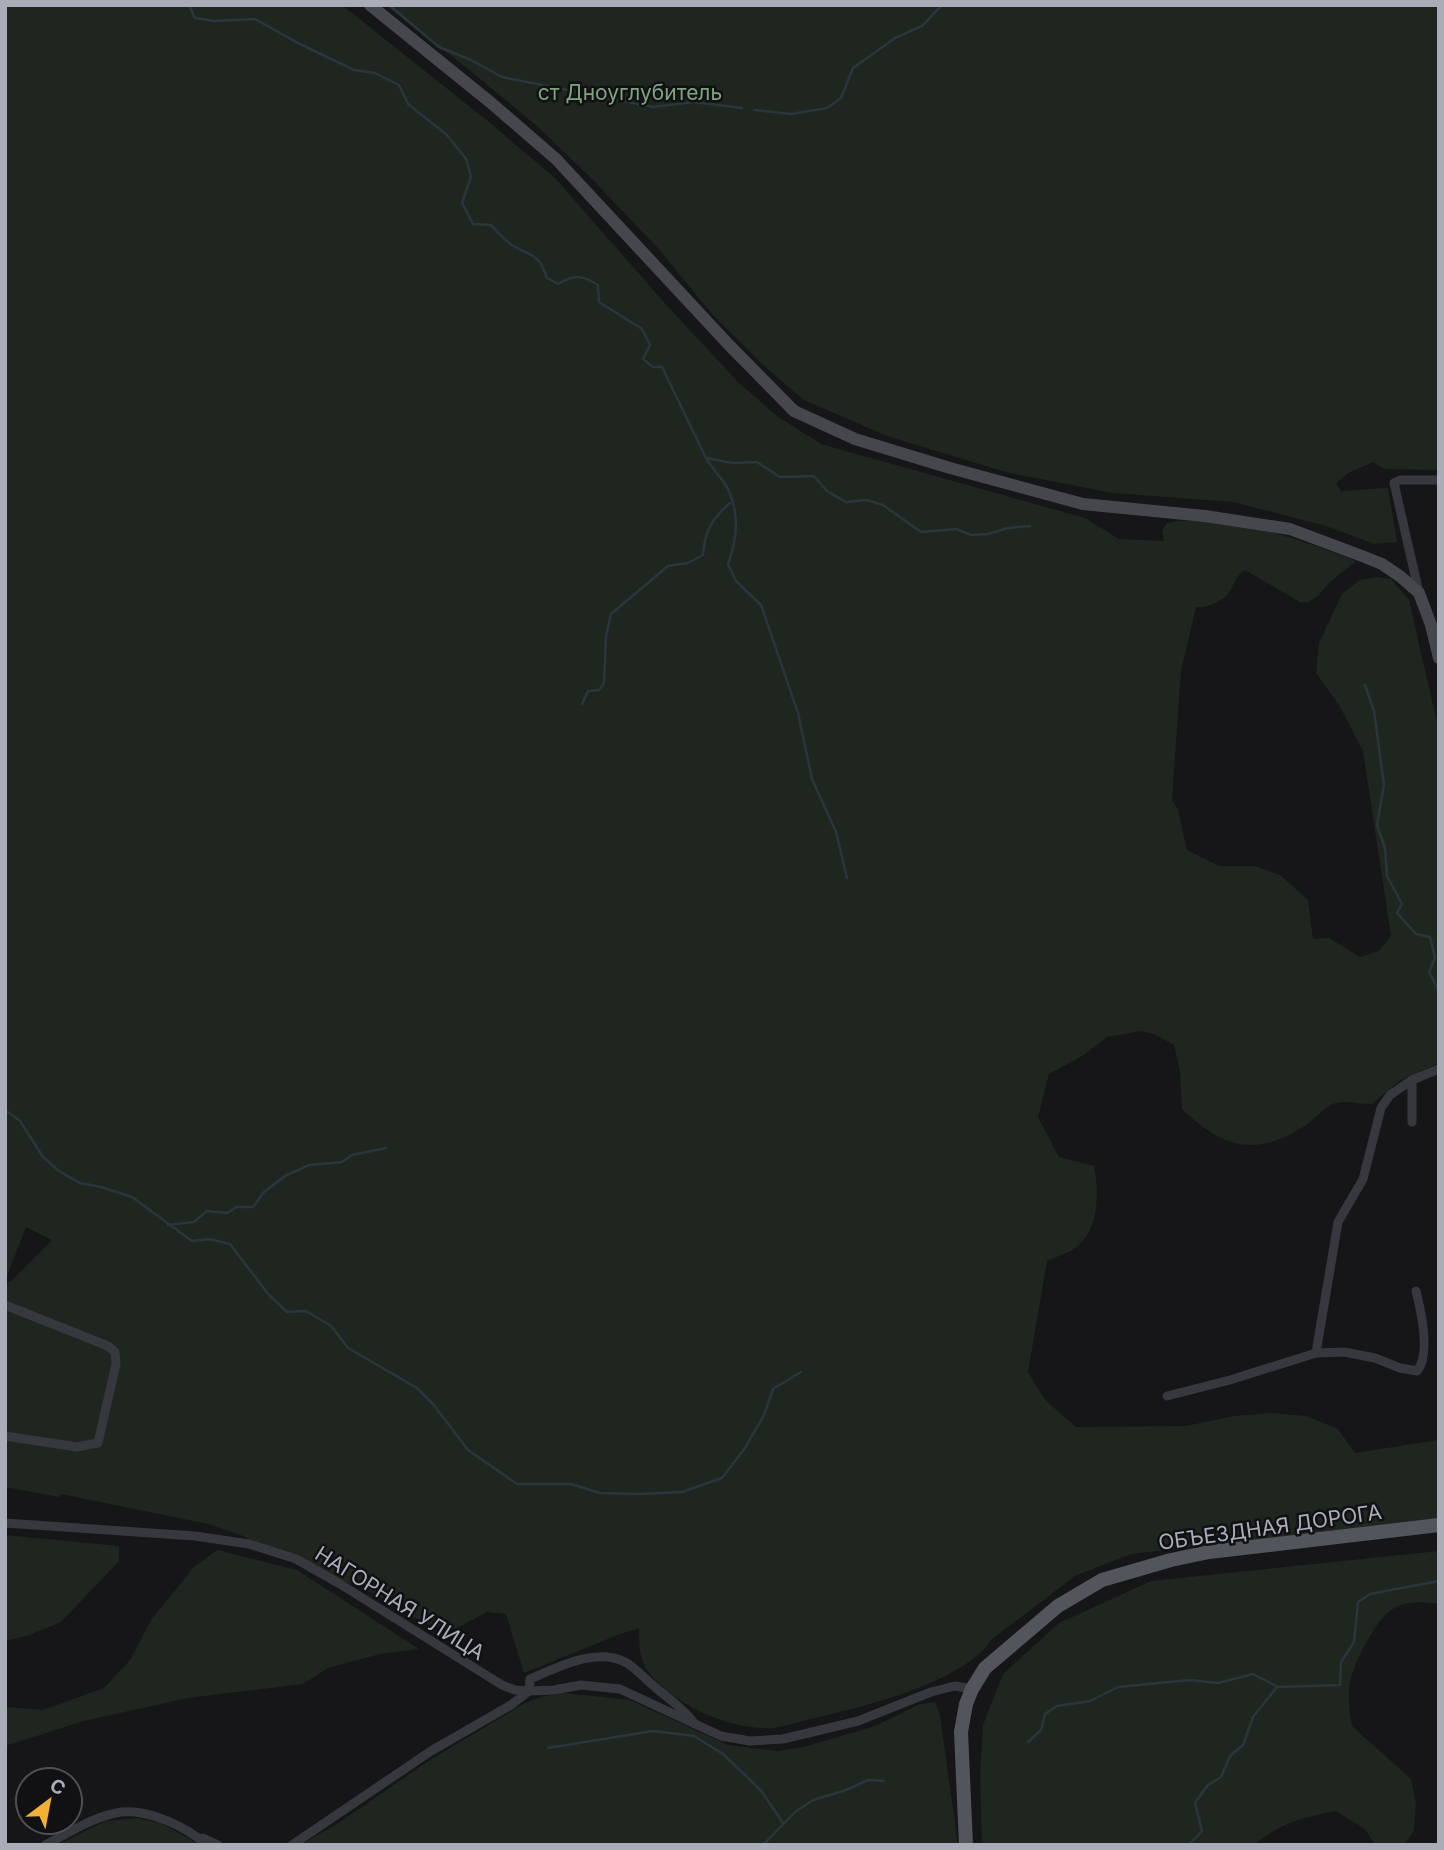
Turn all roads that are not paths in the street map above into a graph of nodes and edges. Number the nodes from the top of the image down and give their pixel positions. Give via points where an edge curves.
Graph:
1 (370, 5) edge
2 (1439, 480) edge
3 (1419, 593) junction
4 (1439, 658) edge
5 (1439, 1069) edge
6 (1412, 1080) junction
7 (1412, 1122) dead end
8 (1416, 1291) dead end
9 (5, 1305) edge
10 (1316, 1353) junction
11 (1167, 1396) dead end
12 (5, 1436) edge
13 (5, 1523) edge
14 (1439, 1525) edge
15 (972, 1689) junction
16 (529, 1691) junction
17 (695, 1724) junction
18 (195, 1835) junction
19 (45, 1845) edge
20 (207, 1845) edge
21 (218, 1845) edge
22 (292, 1845) edge
23 (966, 1845) edge

1 - 3 street via 556,159 794,411 855,439 1083,504 1290,529 1382,565
2 - 3 street via 1394,483
3 - 4 street
5 - 6 street
6 - 7 street
6 - 10 street via 1390,1095 1381,1108 1363,1179 1338,1222
8 - 10 street via 1423,1330 1422,1364 1417,1371 1344,1352
9 - 12 street via 108,1346 115,1352 116,1364 98,1443 77,1447
10 - 11 street
13 - 16 street, НАГОРНАЯ УЛИЦА via 195,1536 249,1544 296,1559 480,1673 515,1690
14 - 15 main road, ОБЪЕЗДНАЯ ДОРОГА via 1209,1552 1127,1571 1058,1606 985,1668
15 - 17 street via 955,1686 931,1692 858,1721 783,1739 750,1741 721,1736
15 - 23 main road, ОБЪЕЗДНАЯ ДОРОГА via 961,1732
16 - 17 street via 582,1685 620,1689
16 - 17 street via 530,1679 606,1656 626,1662 680,1705
16 - 22 street
18 - 19 street via 160,1817 123,1812 97,1819
18 - 20 street
18 - 21 street

